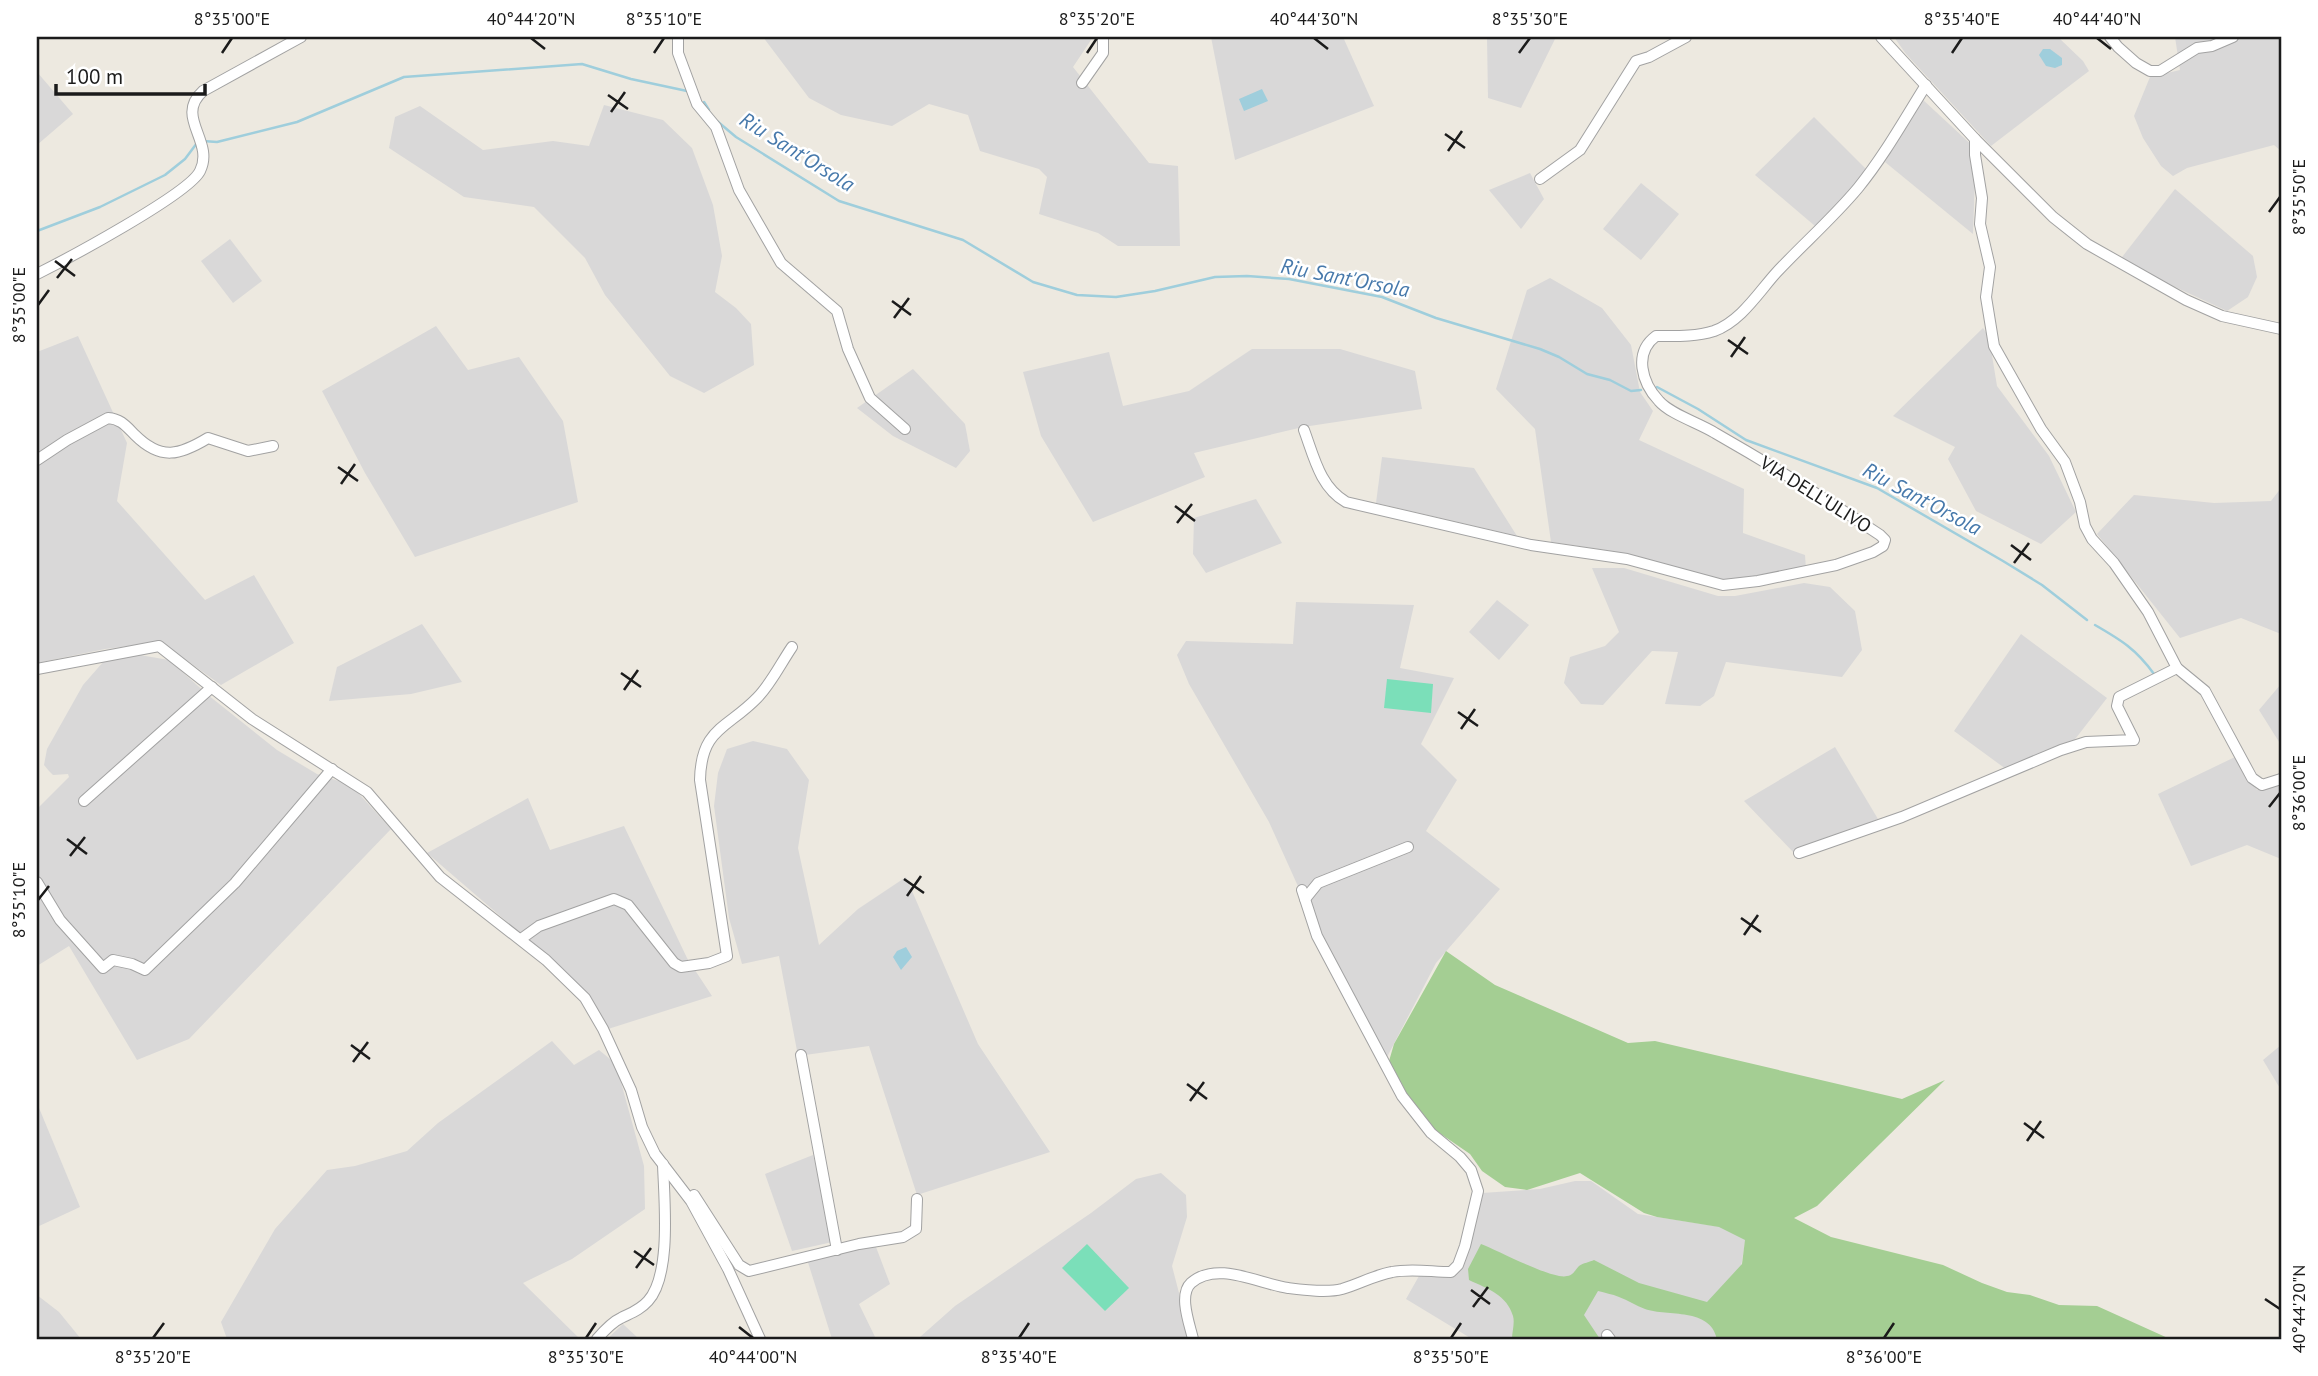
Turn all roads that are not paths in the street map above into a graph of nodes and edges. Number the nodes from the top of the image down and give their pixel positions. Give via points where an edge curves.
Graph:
1 (301, 37) edge
2 (678, 37) edge
3 (1103, 37) edge
4 (1686, 37) edge
5 (1881, 37) edge
6 (2110, 37) edge
7 (2233, 37) edge
8 (1082, 83) dead end
9 (1926, 85) junction
10 (1975, 139) junction
11 (1540, 179) dead end
12 (37, 274) edge
13 (2281, 329) edge
14 (905, 429) dead end
15 (1304, 430) dead end
16 (273, 446) dead end
17 (37, 460) edge
18 (792, 647) dead end
19 (37, 668) edge
20 (2178, 668) junction
21 (212, 687) junction
22 (331, 769) junction
23 (2281, 779) edge
24 (84, 801) dead end
25 (1408, 848) dead end
26 (1799, 853) dead end
27 (37, 882) edge
28 (520, 939) junction
29 (800, 1055) dead end
30 (655, 1154) junction
31 (663, 1164) junction
32 (917, 1199) dead end
33 (837, 1250) junction
34 (597, 1339) edge
35 (760, 1339) edge
36 (1193, 1339) edge

1 - 12 street via 203,92 193,103 192,117 203,151 198,175 178,192
2 - 14 street via 678,53 698,104 716,127 739,190 781,263 837,311 870,398
3 - 8 street via 1103,53
4 - 11 street via 1636,61 1580,150
5 - 9 street
6 - 7 street via 2150,71 2160,71 2197,48
9 - 10 street
9 - 15 street, VIA DELL'ULIVO via 1858,187 1757,297 1716,330 1656,336 1643,350 1640,365 1658,401 1669,410 1714,432 1881,535 1883,546 1836,565 1723,584 1627,559 1505,540 1346,502 1326,485
10 - 13 street via 2053,217 2118,264 2221,316
10 - 20 street via 1994,346 2065,463 2084,526 2148,612
16 - 17 street via 248,451 208,438 182,453 166,453 143,443 122,421 108,418
18 - 28 street via 757,697 719,728 703,751 700,780 727,956 681,967 628,905 614,899 539,926
19 - 21 street via 159,646
20 - 23 street via 2205,691 2252,778 2262,785
20 - 26 street via 2119,697 2118,706 2134,740 2086,742 2061,750 1902,817
21 - 22 street
21 - 24 street
22 - 27 street via 235,883 145,970 113,960 103,968 60,920
22 - 28 street via 366,792 439,877
25 - 36 street via 1318,883 1303,894 1317,936 1402,1096 1431,1133 1471,1170 1478,1191 1458,1265 1451,1272 1392,1272 1338,1290 1287,1288 1227,1274 1202,1275 1186,1291
28 - 30 street via 584,998 631,1090
29 - 33 street
30 - 31 street
30 - 33 street via 665,1156 739,1265 749,1271
31 - 34 street via 665,1225 660,1280 645,1305 618,1319
31 - 35 street via 691,1201
32 - 33 street via 918,1222 912,1233

